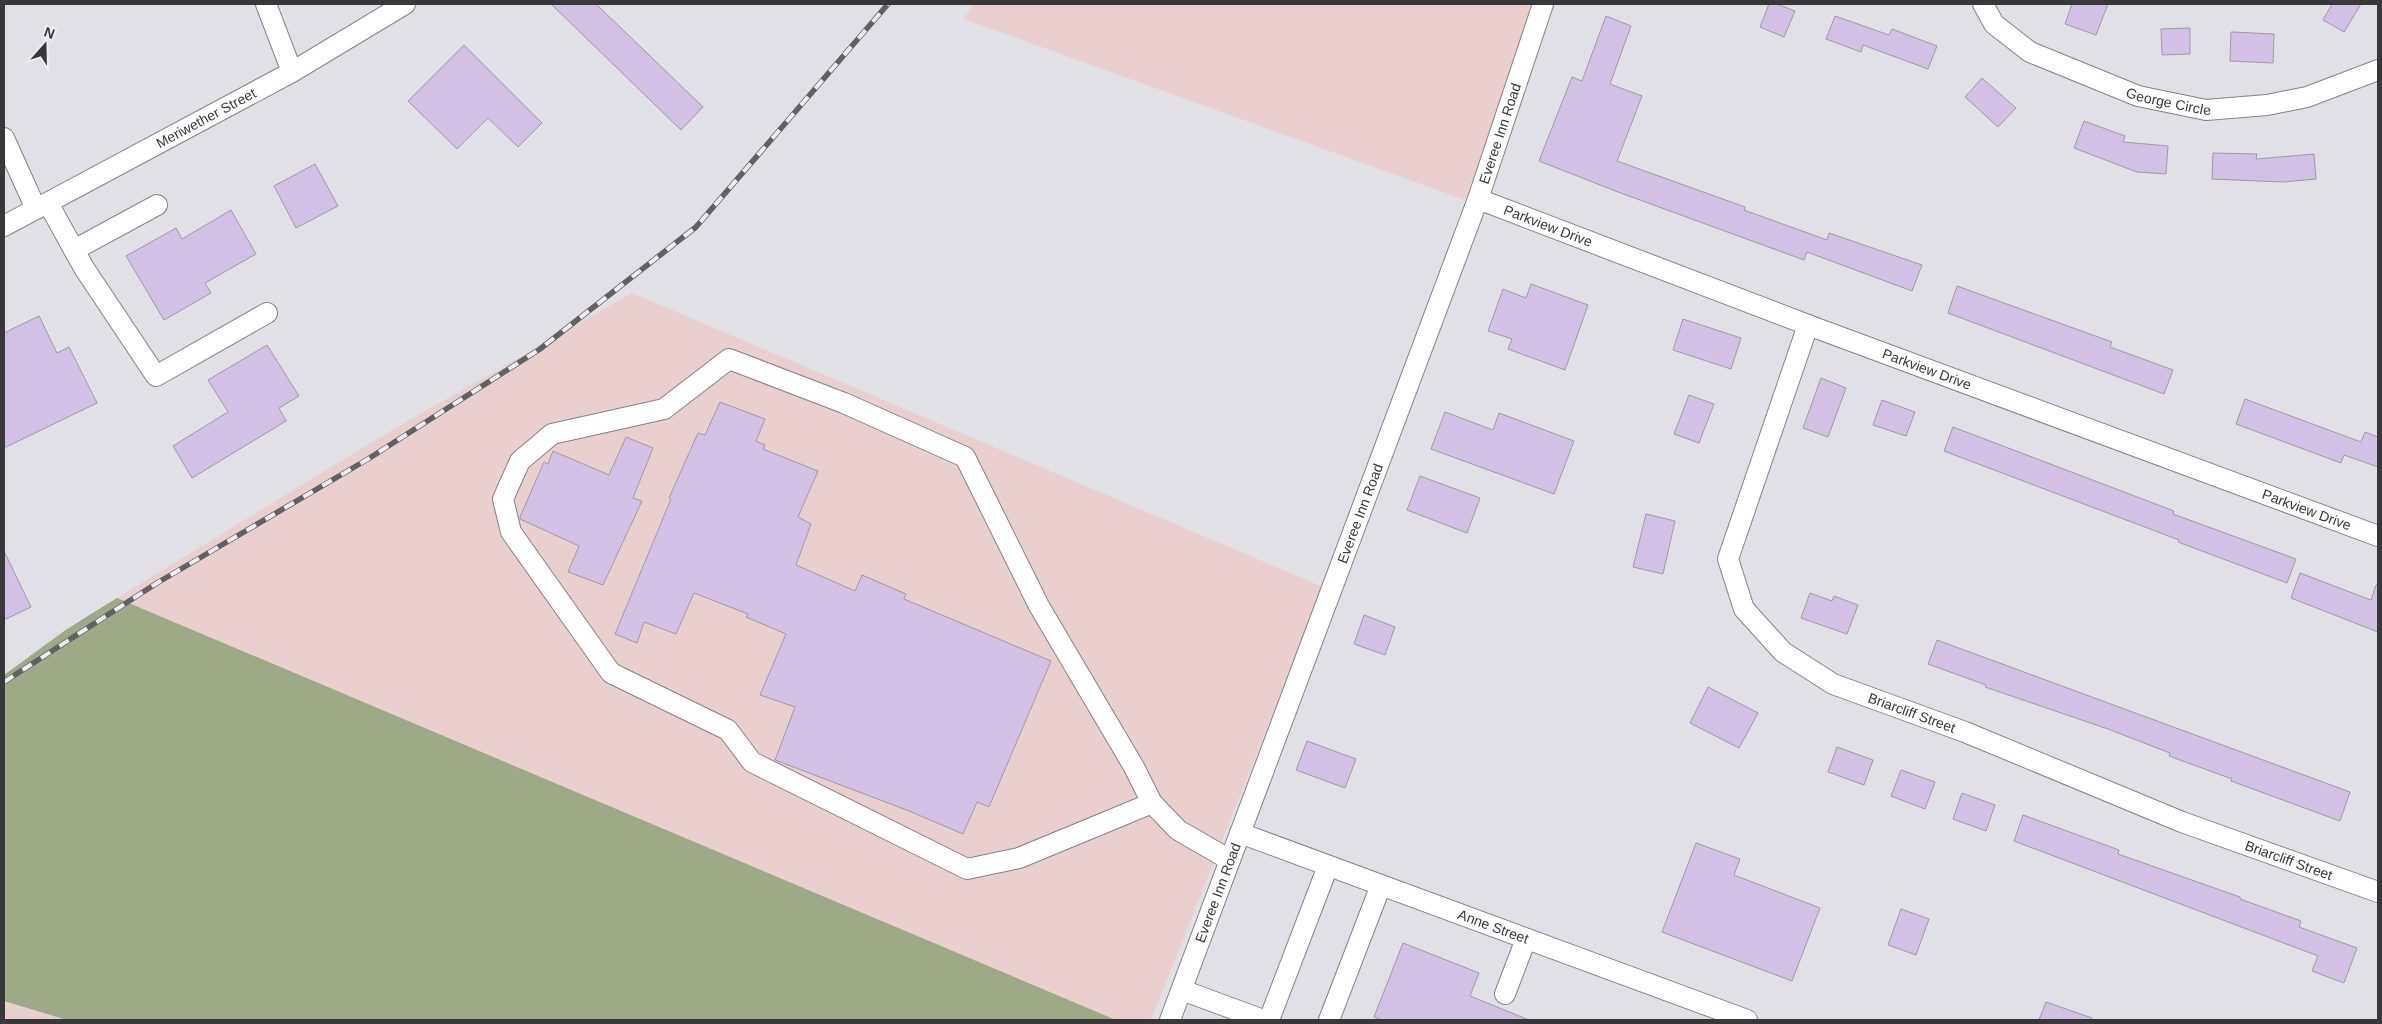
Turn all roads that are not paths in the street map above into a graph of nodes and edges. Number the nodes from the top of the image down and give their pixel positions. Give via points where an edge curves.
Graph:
1 (266, 4) edge
2 (405, 4) edge
3 (1543, 4) edge
4 (1983, 4) edge
5 (2378, 70) edge
6 (292, 72) junction
7 (4, 138) edge
8 (1478, 199) junction
9 (157, 205) dead end
10 (42, 206) junction
11 (4, 226) edge
12 (74, 250) junction
13 (267, 313) dead end
14 (1808, 325) junction
15 (2378, 536) edge
16 (1152, 803) junction
17 (1240, 833) junction
18 (1230, 860) junction
19 (1328, 866) junction
20 (1381, 885) junction
21 (2378, 892) edge
22 (1526, 938) junction
23 (1182, 990) junction
24 (1505, 994) dead end
25 (1170, 1020) edge
26 (1263, 1020) edge
27 (1269, 1020) edge
28 (1329, 1020) edge
29 (1747, 1020) edge

1 - 6 street
2 - 6 street, Meriwether Street
3 - 8 street, Everee Inn Road
4 - 5 street, George Circle via 1994,24 2030,52 2138,96 2206,110 2267,105 2307,97
6 - 10 street, Meriwether Street
7 - 10 street
8 - 14 street, Parkview Drive
8 - 17 street, Everee Inn Road
9 - 12 street
10 - 11 street, Meriwether Street
10 - 12 street
12 - 13 street via 156,376
14 - 15 street, Parkview Drive
14 - 21 street, Briarcliff Street via 1728,560 1744,609 1783,652 1833,684 1965,732 2182,822
16 - 16 street via 1039,606 965,457 844,403 729,359 664,409 552,434 520,461 503,499 510,532 611,673 728,730 752,762 967,869 1019,858
16 - 18 street via 1178,830
17 - 18 street, Everee Inn Road
17 - 19 street, Anne Street
18 - 23 street, Everee Inn Road
19 - 20 street, Anne Street
19 - 27 street
20 - 22 street, Anne Street
20 - 28 street
22 - 24 street
22 - 29 street, Anne Street
23 - 25 street, Everee Inn Road
23 - 26 street

